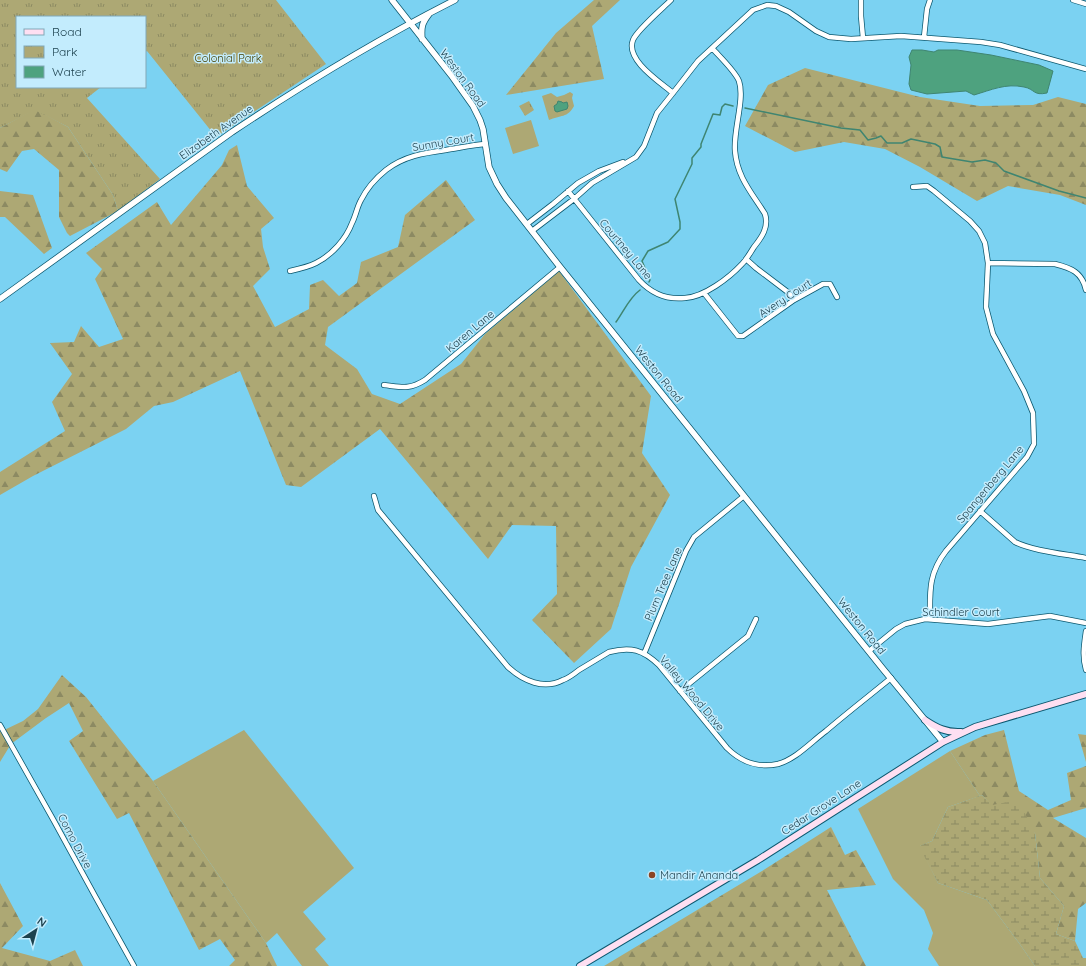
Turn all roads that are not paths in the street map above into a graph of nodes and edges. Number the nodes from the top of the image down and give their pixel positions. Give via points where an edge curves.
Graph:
1 (392, 0) edge
2 (456, 0) edge
3 (671, 0) edge
4 (861, 0) edge
5 (930, 0) edge
6 (1073, 0) edge
7 (1086, 4) edge
8 (430, 13) junction
9 (410, 23) junction
10 (924, 37) junction
11 (863, 38) junction
12 (422, 40) junction
13 (712, 48) junction
14 (1086, 68) edge
15 (673, 93) junction
16 (485, 144) junction
17 (636, 157) junction
18 (912, 187) dead end
19 (568, 191) junction
20 (574, 199) junction
21 (527, 224) junction
22 (532, 231) junction
23 (746, 259) junction
24 (988, 263) junction
25 (560, 267) junction
26 (290, 271) dead end
27 (1086, 290) edge
28 (704, 293) junction
29 (837, 297) dead end
30 (0, 300) edge
31 (794, 300) junction
32 (384, 385) dead end
33 (374, 496) dead end
34 (744, 496) junction
35 (980, 512) junction
36 (1086, 558) edge
37 (756, 619) dead end
38 (930, 619) junction
39 (1086, 624) edge
40 (1086, 631) edge
41 (869, 651) junction
42 (644, 654) junction
43 (1086, 670) edge
44 (891, 678) junction
45 (680, 691) junction
46 (1086, 694) edge
47 (926, 720) junction
48 (0, 725) edge
49 (964, 732) junction
50 (943, 742) junction
51 (134, 966) edge
52 (580, 966) edge

1 - 9 street, Weston Road
2 - 8 street, Elizabeth Avenue
3 - 15 street via 637,33 632,40 632,50 637,62
4 - 11 street
5 - 10 street
6 - 7 street
8 - 9 street, Elizabeth Avenue
8 - 12 street via 422,25
9 - 12 street, Weston Road
9 - 30 street, Elizabeth Avenue via 232,132
10 - 11 street
10 - 14 street via 1000,45
11 - 13 street via 829,37 789,12 768,5 753,10
12 - 16 street, Weston Road via 473,106 480,120
13 - 15 street via 698,61
13 - 23 street, Courtney Lane via 738,81 740,99 735,142 737,162 741,177 767,219 763,235
15 - 17 street via 657,113 644,146
16 - 21 street, Weston Road via 489,167 497,184
16 - 26 street, Sunny Court via 423,153 395,164 371,185 361,200 348,232 336,248 316,263
17 - 19 street via 599,171
17 - 20 street via 597,180
18 - 24 street, Spangenberg Lane via 927,186 970,221 982,237
19 - 20 street, Courtney Lane
19 - 21 street
20 - 22 street
20 - 28 street, Courtney Lane via 645,286 660,295 677,298
21 - 22 street, Weston Road
22 - 25 street, Weston Road
23 - 28 street, Courtney Lane via 726,279
23 - 31 street via 789,292
24 - 27 street via 1055,264 1073,270 1085,284
24 - 35 street, Spangenberg Lane via 986,307 993,334 1033,413 1034,444 1027,457
25 - 32 street, Karen Lane via 418,385 406,388
25 - 34 street, Weston Road
28 - 31 street, Avery Court via 738,336 743,336
29 - 31 street, Avery Court via 830,284 823,284
33 - 42 street, Valley Wood Drive via 378,510 517,675 529,681 552,684 563,681 609,652 634,649
34 - 41 street, Weston Road
34 - 42 street, Plum Tree Lane via 690,543
35 - 36 street via 1021,545
35 - 38 street, Spangenberg Lane via 937,564 931,583
37 - 45 street via 748,636
38 - 39 street, Schindler Court via 988,624 1050,616
38 - 41 street, Schindler Court via 905,624
40 - 43 street via 1083,648
41 - 44 street, Weston Road
42 - 45 street, Valley Wood Drive via 659,666
44 - 45 street, Valley Wood Drive via 797,754 769,765 756,765 735,755
44 - 47 street, Weston Road
46 - 49 main road, Cedar Grove Lane
47 - 49 main road via 945,731
47 - 50 street, Weston Road
48 - 51 street, Como Drive
49 - 50 main road, Cedar Grove Lane
50 - 52 main road, Cedar Grove Lane via 758,860

